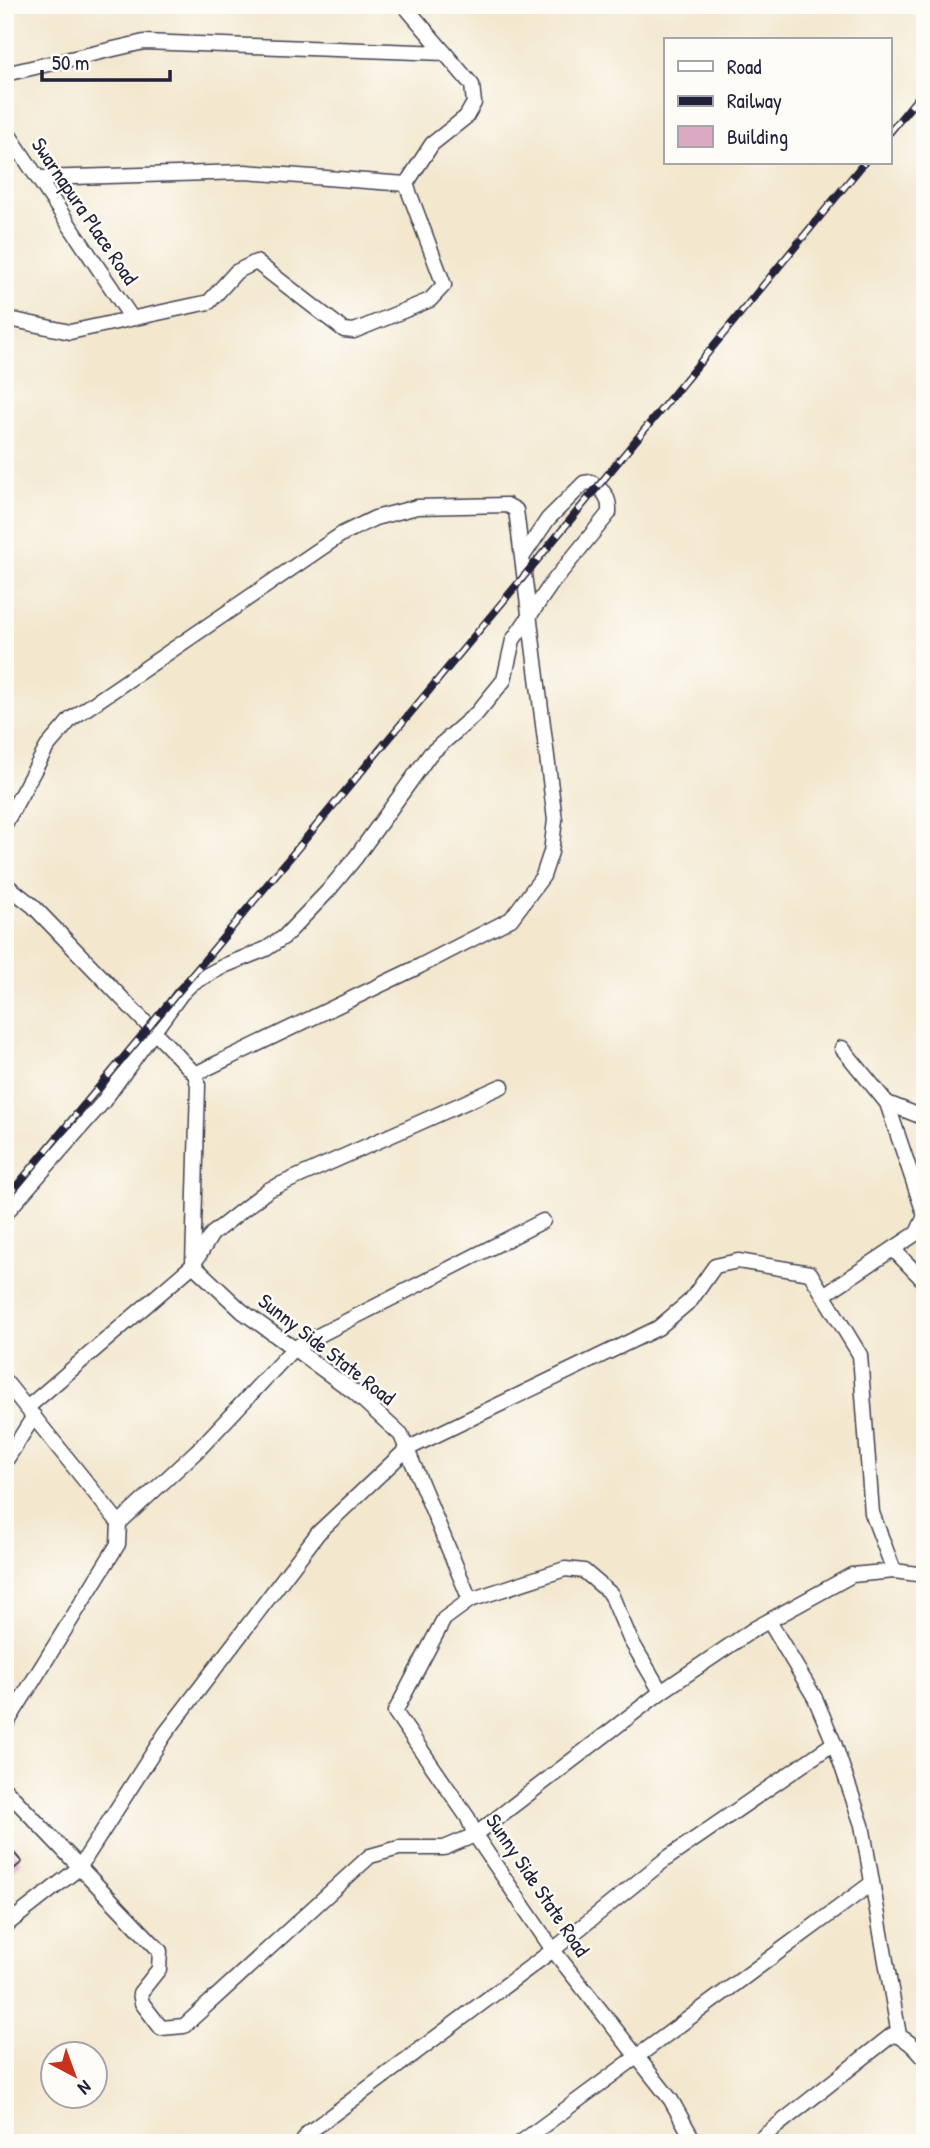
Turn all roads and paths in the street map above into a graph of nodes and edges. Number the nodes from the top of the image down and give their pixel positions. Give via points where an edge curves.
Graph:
1 (404, 5) edge
2 (445, 53) junction
3 (5, 74) edge
4 (5, 129) edge
5 (38, 177) junction
6 (406, 184) junction
7 (131, 317) junction
8 (5, 318) edge
9 (523, 556) junction
10 (530, 614) junction
11 (5, 824) edge
12 (5, 884) edge
13 (154, 1031) junction
14 (842, 1048) dead end
15 (195, 1074) junction
16 (502, 1086) dead end
17 (887, 1103) junction
18 (925, 1118) edge
19 (5, 1214) edge
20 (925, 1216) edge
21 (543, 1221) dead end
22 (893, 1249) junction
23 (193, 1265) junction
24 (925, 1282) edge
25 (825, 1294) junction
26 (294, 1348) junction
27 (5, 1381) edge
28 (31, 1411) junction
29 (407, 1449) junction
30 (5, 1462) edge
31 (118, 1523) junction
32 (894, 1571) junction
33 (925, 1575) edge
34 (470, 1600) junction
35 (769, 1621) junction
36 (661, 1692) junction
37 (5, 1727) edge
38 (834, 1743) junction
39 (5, 1789) edge
40 (475, 1835) junction
41 (79, 1868) junction
42 (872, 1883) junction
43 (5, 1926) edge
44 (554, 1950) junction
45 (899, 2035) junction
46 (636, 2057) junction
47 (925, 2059) edge
48 (302, 2143) edge
49 (520, 2143) edge
50 (695, 2143) edge
51 (755, 2143) edge

1 - 2 street
2 - 3 street via 144,42
2 - 6 street via 472,85 474,103 466,117 432,144
4 - 5 street, Swarnapura Place Road
5 - 6 street via 245,172
5 - 7 street, Swarnapura Place Road
6 - 7 street via 443,285 430,300 354,331 344,330 256,262 236,272 209,302
7 - 8 street via 70,332
9 - 10 street
9 - 10 street via 548,519 584,483 591,482 604,491 609,513
9 - 11 street via 516,510 508,505 416,508 375,518 341,534 71,719 47,747
10 - 13 street via 513,640 504,680 477,713 430,754 328,891 284,937 192,983
10 - 15 street via 555,820 543,876 511,919
12 - 13 street via 33,906
13 - 15 street
13 - 19 street via 82,1128
14 - 17 street
15 - 23 street
16 - 23 street via 268,1190 212,1234
17 - 18 street
17 - 20 street
20 - 22 street via 917,1233
21 - 26 street
22 - 24 street
22 - 25 street
23 - 26 street, Sunny Side State Road via 242,1311
23 - 28 street
25 - 29 street via 810,1273 738,1261 715,1266 691,1300 658,1328
25 - 32 street via 859,1355 872,1513
26 - 29 street, Sunny Side State Road via 354,1392 401,1435
26 - 31 street via 201,1447
27 - 28 street
28 - 30 street
28 - 31 street
29 - 34 street, Sunny Side State Road
29 - 41 street via 318,1532 165,1734
31 - 37 street via 118,1544
32 - 33 street
32 - 35 street via 852,1575
34 - 36 street via 565,1569 584,1571 611,1594 630,1639
34 - 40 street, Sunny Side State Road via 444,1619 395,1712
35 - 36 street
35 - 38 street via 815,1698
36 - 40 street
38 - 42 street via 862,1825
38 - 44 street via 666,1859
39 - 41 street
40 - 41 street via 444,1848 399,1848 370,1856 184,2026 160,2028 142,2003 140,1993 159,1969 160,1951
40 - 44 street, Sunny Side State Road
41 - 43 street
42 - 45 street
42 - 46 street
44 - 46 street, Sunny Side State Road
44 - 48 street via 308,2133
45 - 47 street
45 - 51 street via 892,2035
46 - 49 street
46 - 50 street, Sunny Side State Road via 671,2101

